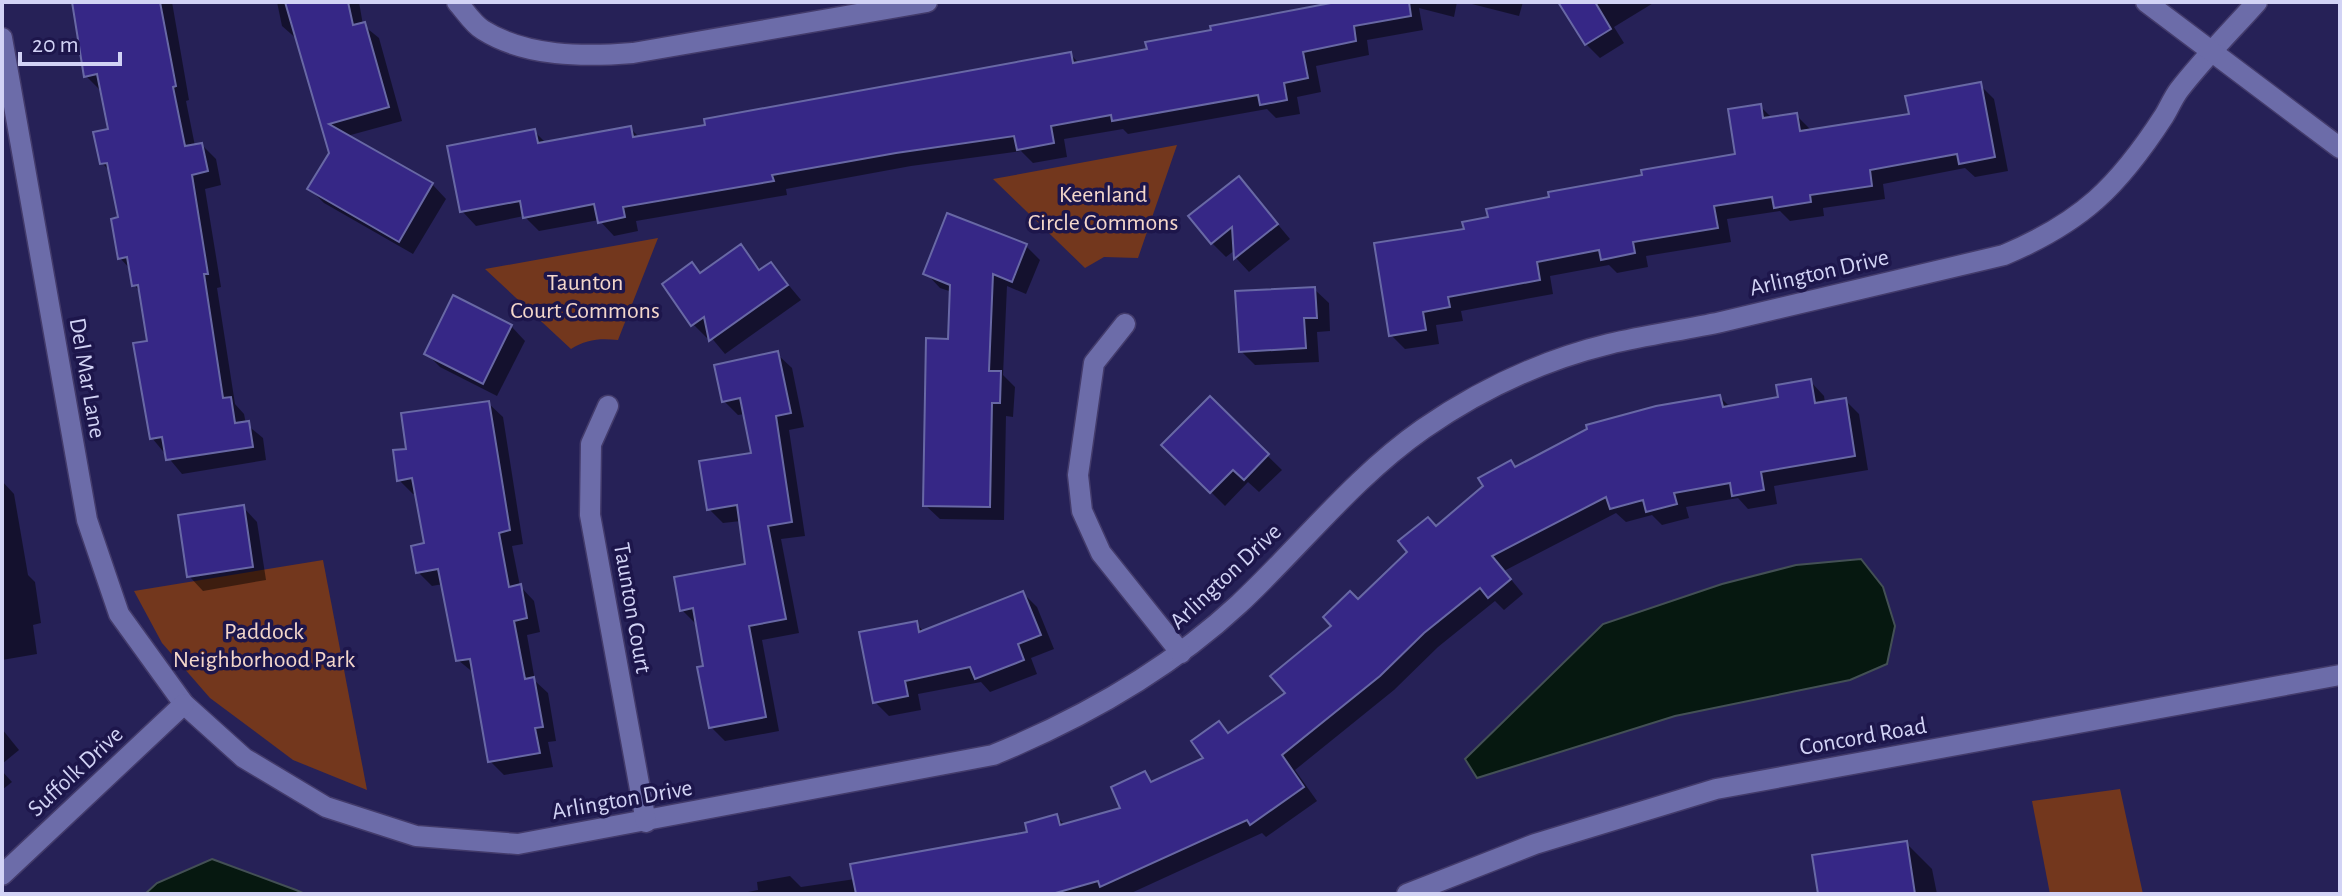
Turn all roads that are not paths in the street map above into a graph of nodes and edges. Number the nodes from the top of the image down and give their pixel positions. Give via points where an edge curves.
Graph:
1 (457, 2) edge
2 (927, 2) edge
3 (2146, 2) edge
4 (2257, 2) edge
5 (2, 38) edge
6 (2214, 50) junction
7 (2340, 148) edge
8 (1125, 324) dead end
9 (608, 406) dead end
10 (1181, 653) junction
11 (2340, 675) edge
12 (184, 704) junction
13 (646, 822) junction
14 (2, 875) edge
15 (1407, 894) edge

1 - 2 street via 482,29 521,46 597,55
3 - 6 street
4 - 6 street, Arlington Drive
5 - 12 street, Del Mar Lane via 87,520 119,614
6 - 7 street
6 - 10 street, Arlington Drive via 2113,185 2044,238 2004,255 1605,344 1510,379 1432,423 1382,462 1238,605
8 - 10 street via 1094,363 1078,475 1082,511 1101,553
9 - 13 street, Taunton Court via 591,444 590,515
10 - 13 street, Arlington Drive via 1098,707 993,755
11 - 15 street, Concord Road via 1716,789 1535,844
12 - 13 street, Arlington Drive via 244,758 326,807 416,836 518,844
12 - 14 street, Suffolk Drive

